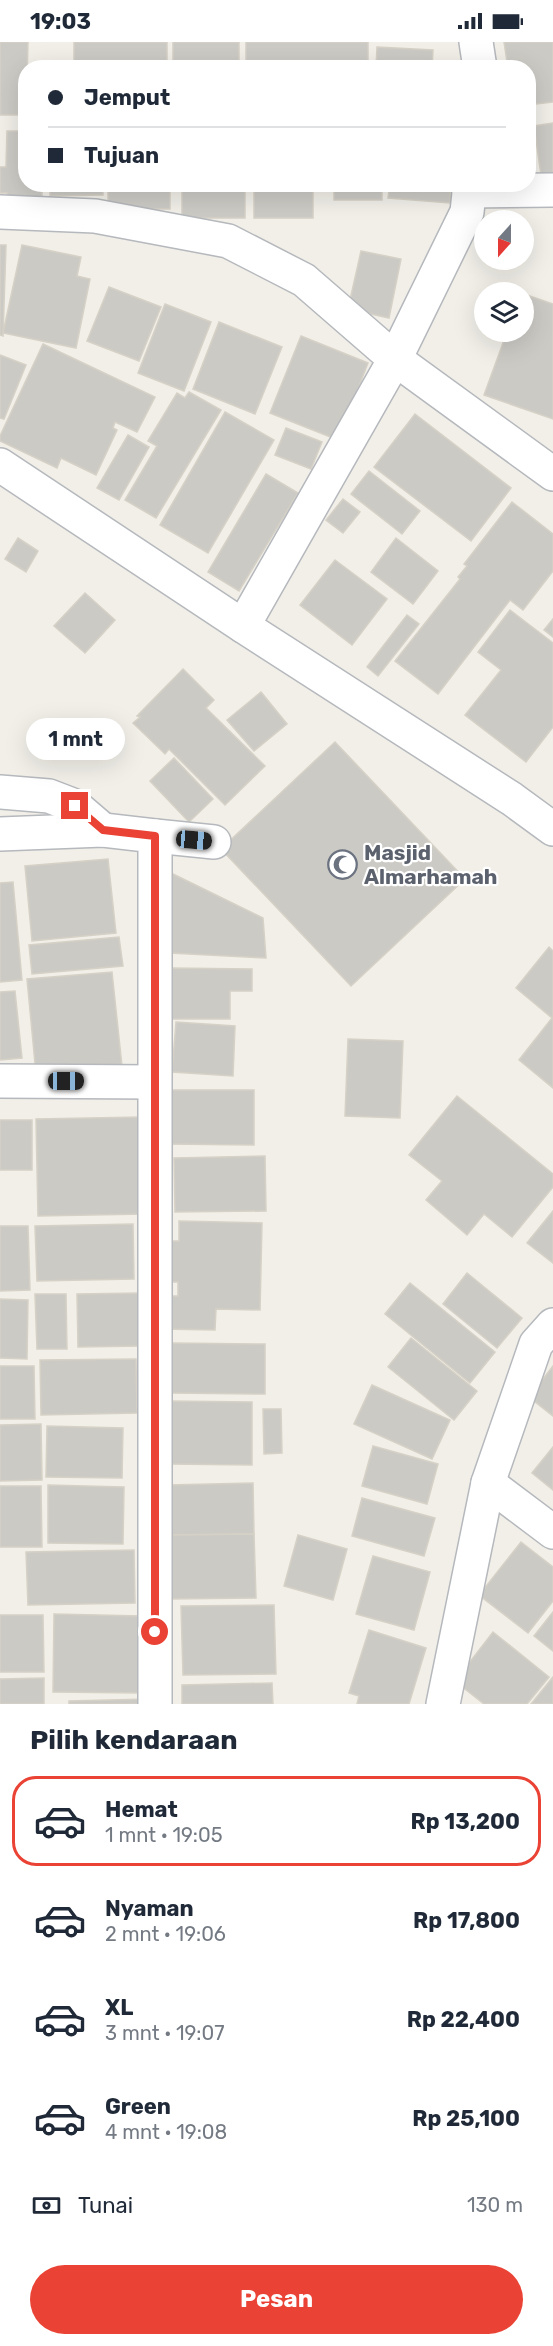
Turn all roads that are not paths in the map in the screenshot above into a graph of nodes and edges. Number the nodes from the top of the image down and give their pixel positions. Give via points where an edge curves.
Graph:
1 (476, 42) edge
2 (479, 60) edge
3 (536, 190) edge
4 (553, 190) edge
5 (469, 192) edge
6 (0, 212) edge
7 (395, 359) junction
8 (0, 465) edge
9 (553, 474) edge
10 (243, 626) junction
11 (0, 792) edge
12 (553, 829) edge
13 (103, 830) junction
14 (0, 834) edge
15 (155, 836) junction
16 (214, 842) dead end
17 (0, 1081) edge
18 (154, 1082) junction
19 (553, 1325) edge
20 (488, 1483) junction
21 (553, 1532) edge
22 (449, 1700) edge
23 (155, 1704) edge

1 - 2 street
3 - 4 street
5 - 7 street via 466,212
6 - 7 street via 95,216 228,241 304,280
7 - 9 street
7 - 10 street
8 - 10 street
10 - 12 street
11 - 13 street via 49,796 75,806
13 - 14 street
13 - 15 street
15 - 16 street
15 - 18 street
17 - 18 street
18 - 23 street
19 - 20 street via 537,1344
20 - 21 street
20 - 22 street

